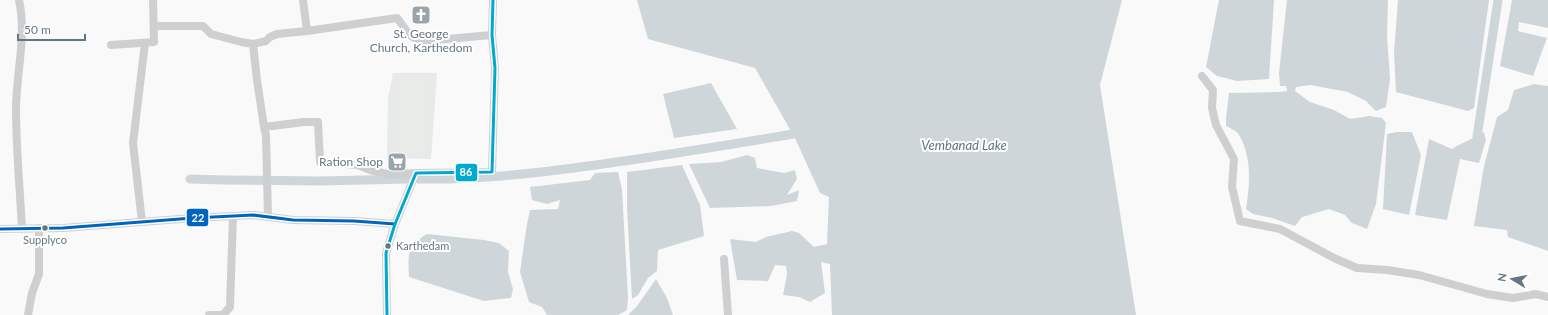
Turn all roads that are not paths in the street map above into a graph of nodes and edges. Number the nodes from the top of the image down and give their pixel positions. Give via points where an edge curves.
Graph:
1 (19, 0) edge
2 (153, 0) edge
3 (303, 0) edge
4 (493, 0) edge
5 (154, 26) junction
6 (307, 31) junction
7 (492, 35) junction
8 (145, 43) junction
9 (253, 44) junction
10 (111, 45) dead end
11 (1202, 76) dead end
12 (264, 127) junction
13 (416, 173) junction
14 (233, 216) junction
15 (268, 217) junction
16 (142, 222) junction
17 (395, 224) junction
18 (39, 228) junction
19 (0, 229) edge
20 (22, 229) junction
21 (724, 259) dead end
22 (1548, 297) edge
23 (28, 315) edge
24 (209, 315) edge
25 (387, 315) edge
26 (728, 315) edge

1 - 20 street via 22,12 21,52 16,110
2 - 5 street
3 - 6 street
4 - 7 street
5 - 8 street via 154,42
5 - 9 street via 203,26 211,34
6 - 7 street via 397,18 415,40
6 - 9 street via 277,34 266,41
7 - 13 street via 492,172
8 - 10 street
8 - 16 street via 133,144
9 - 12 street
11 - 22 street via 1213,90 1212,108 1216,125 1234,159 1232,187 1240,221 1280,229 1357,268 1419,274 1487,294 1513,298 1536,294
12 - 13 street via 318,122 320,162 358,165 391,175
12 - 15 street
13 - 17 street
14 - 15 street
14 - 16 street
14 - 24 street via 230,307 223,315
15 - 17 street
16 - 18 street
17 - 25 street via 386,253
18 - 20 street
18 - 23 street via 39,274
19 - 20 street
21 - 26 street

